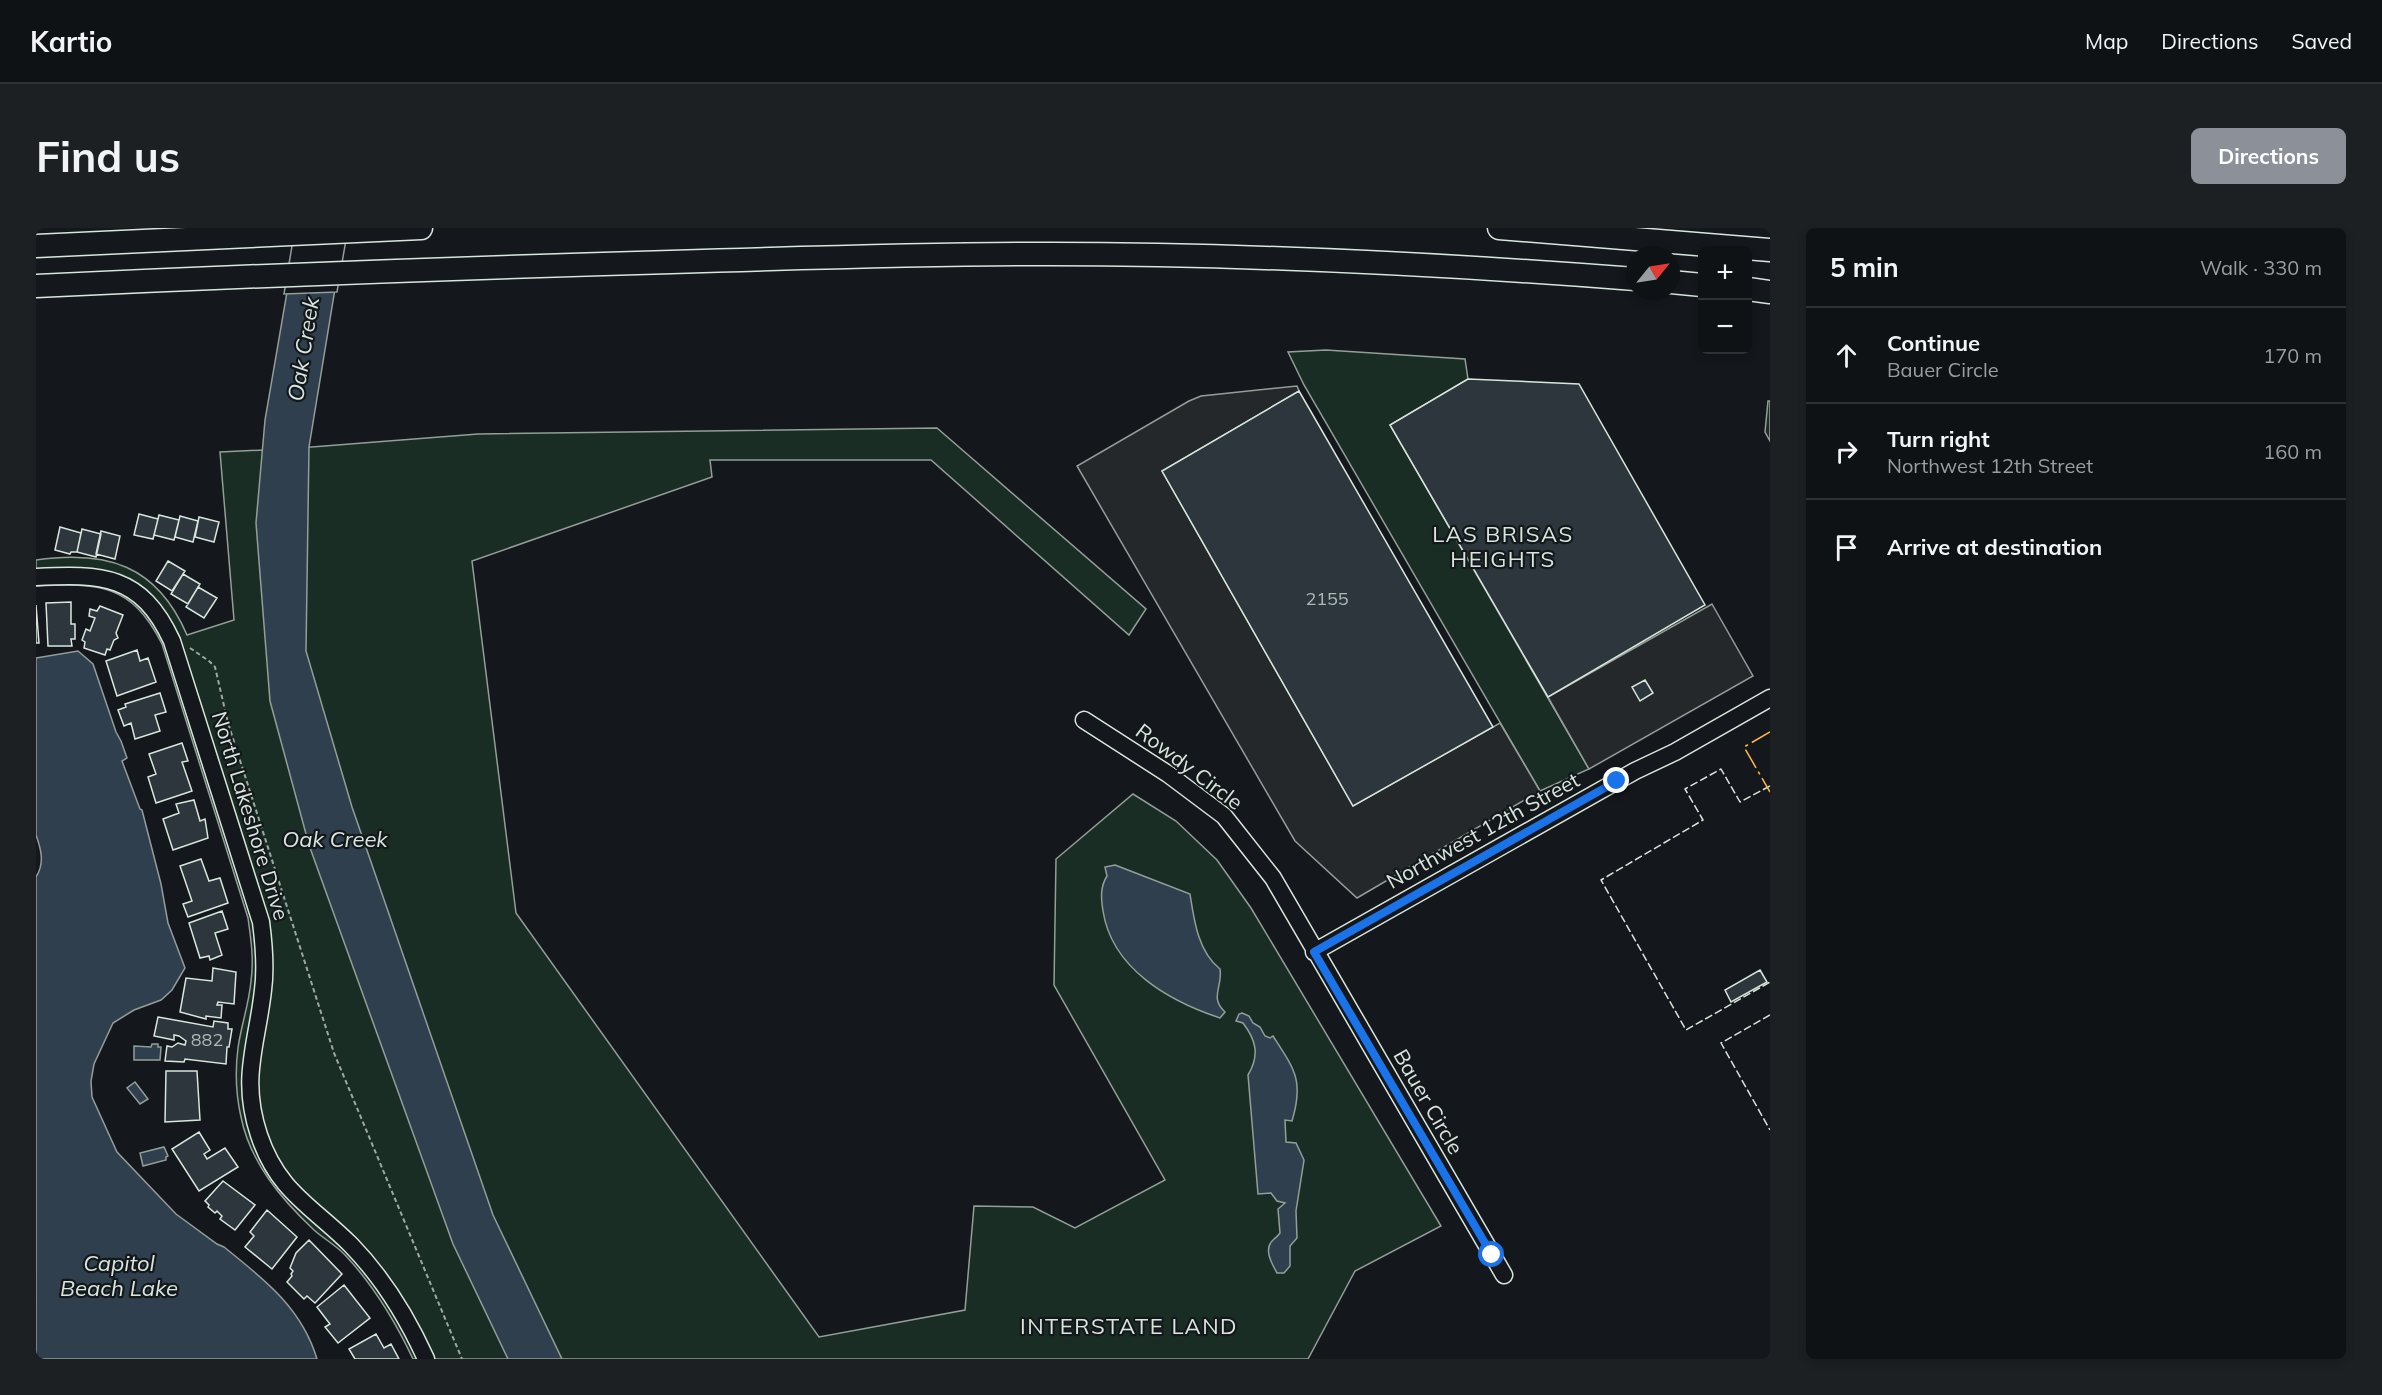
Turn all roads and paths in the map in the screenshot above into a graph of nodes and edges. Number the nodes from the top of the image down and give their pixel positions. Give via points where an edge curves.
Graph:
1 (412, 228) edge
2 (421, 228) edge
3 (1498, 228) edge
4 (36, 246) edge
5 (1770, 250) edge
6 (1626, 278) edge
7 (1680, 283) edge
8 (1698, 285) edge
9 (36, 286) edge
10 (1752, 290) edge
11 (1770, 292) edge
12 (36, 578) edge
13 (188, 646) dead end
14 (1770, 698) edge
15 (1084, 720) dead end
16 (1314, 952) junction
17 (1504, 1275) dead end
18 (426, 1359) edge
19 (462, 1359) edge

1 - 2 highway
1 - 4 highway
3 - 5 highway
6 - 9 highway via 1370,262 1051,254 888,255 407,270
7 - 8 highway
10 - 11 highway
12 - 18 street, North Lakeshore Drive via 101,577 130,589 154,609 172,641 261,922 265,964 252,1047 250,1090 259,1134 269,1159 294,1195 351,1246 381,1281 402,1311
13 - 19 path via 209,661 218,675 228,723 334,1053
14 - 16 street, Northwest 12th Street
15 - 16 street, Rowdy Circle via 1224,816 1273,878
16 - 17 street, Bauer Circle

